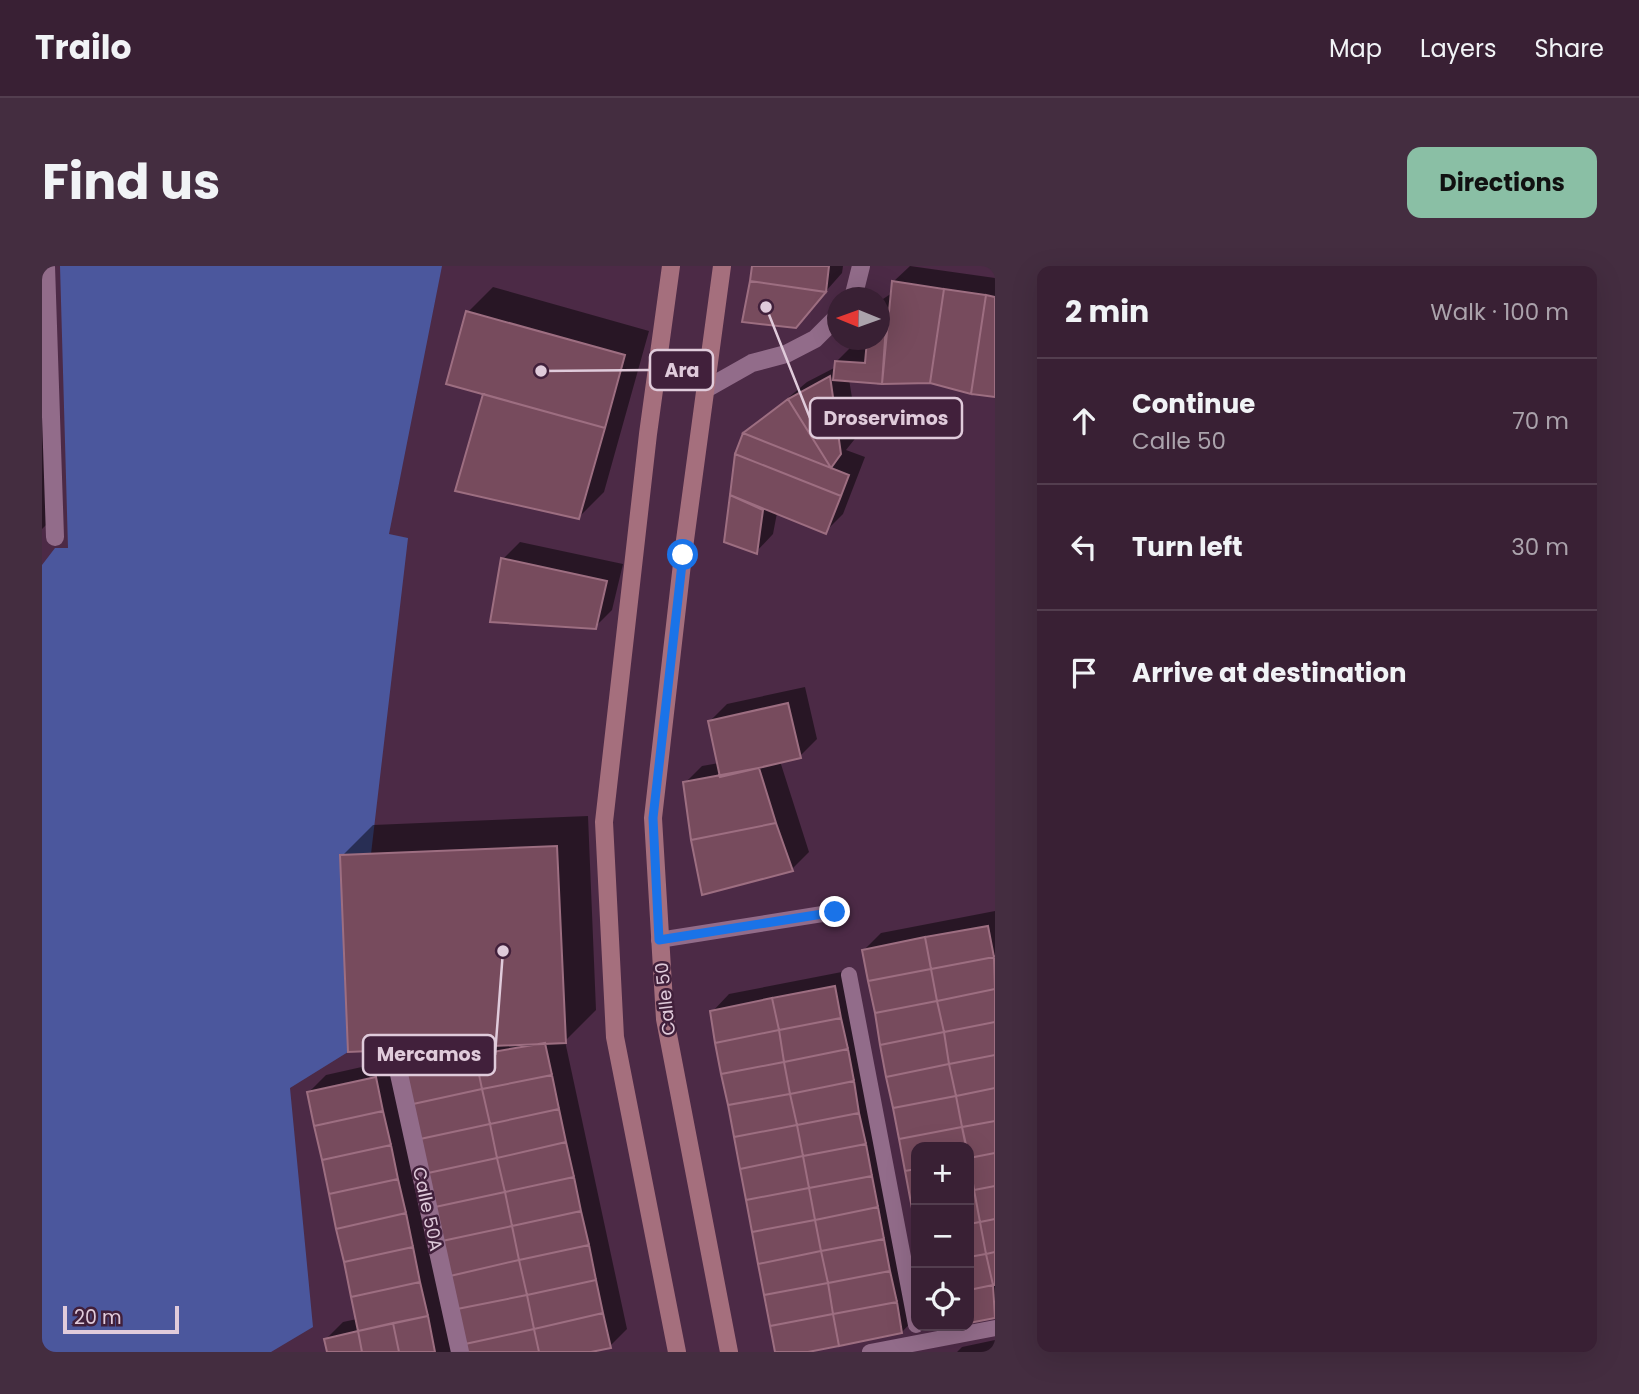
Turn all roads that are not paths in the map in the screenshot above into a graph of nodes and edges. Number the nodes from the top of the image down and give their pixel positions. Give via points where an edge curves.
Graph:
1 (46, 266) edge
2 (671, 266) edge
3 (722, 266) edge
4 (861, 266) edge
5 (856, 287) edge
6 (827, 327) edge
7 (706, 389) junction
8 (55, 537) dead end
9 (835, 912) dead end
10 (659, 940) junction
11 (849, 975) dead end
12 (397, 1065) dead end
13 (995, 1328) edge
14 (919, 1336) edge
15 (460, 1352) edge
16 (677, 1352) edge
17 (729, 1352) edge
18 (870, 1352) edge

1 - 8 street
2 - 16 main road via 604,822 615,1037
3 - 7 main road, Calle 50
4 - 5 street
6 - 7 street via 786,354 752,363
7 - 10 main road, Calle 50 via 653,818
9 - 10 lane
10 - 17 main road, Calle 50 via 664,1019
11 - 14 lane
12 - 15 street, Calle 50A
13 - 14 lane
14 - 18 lane

